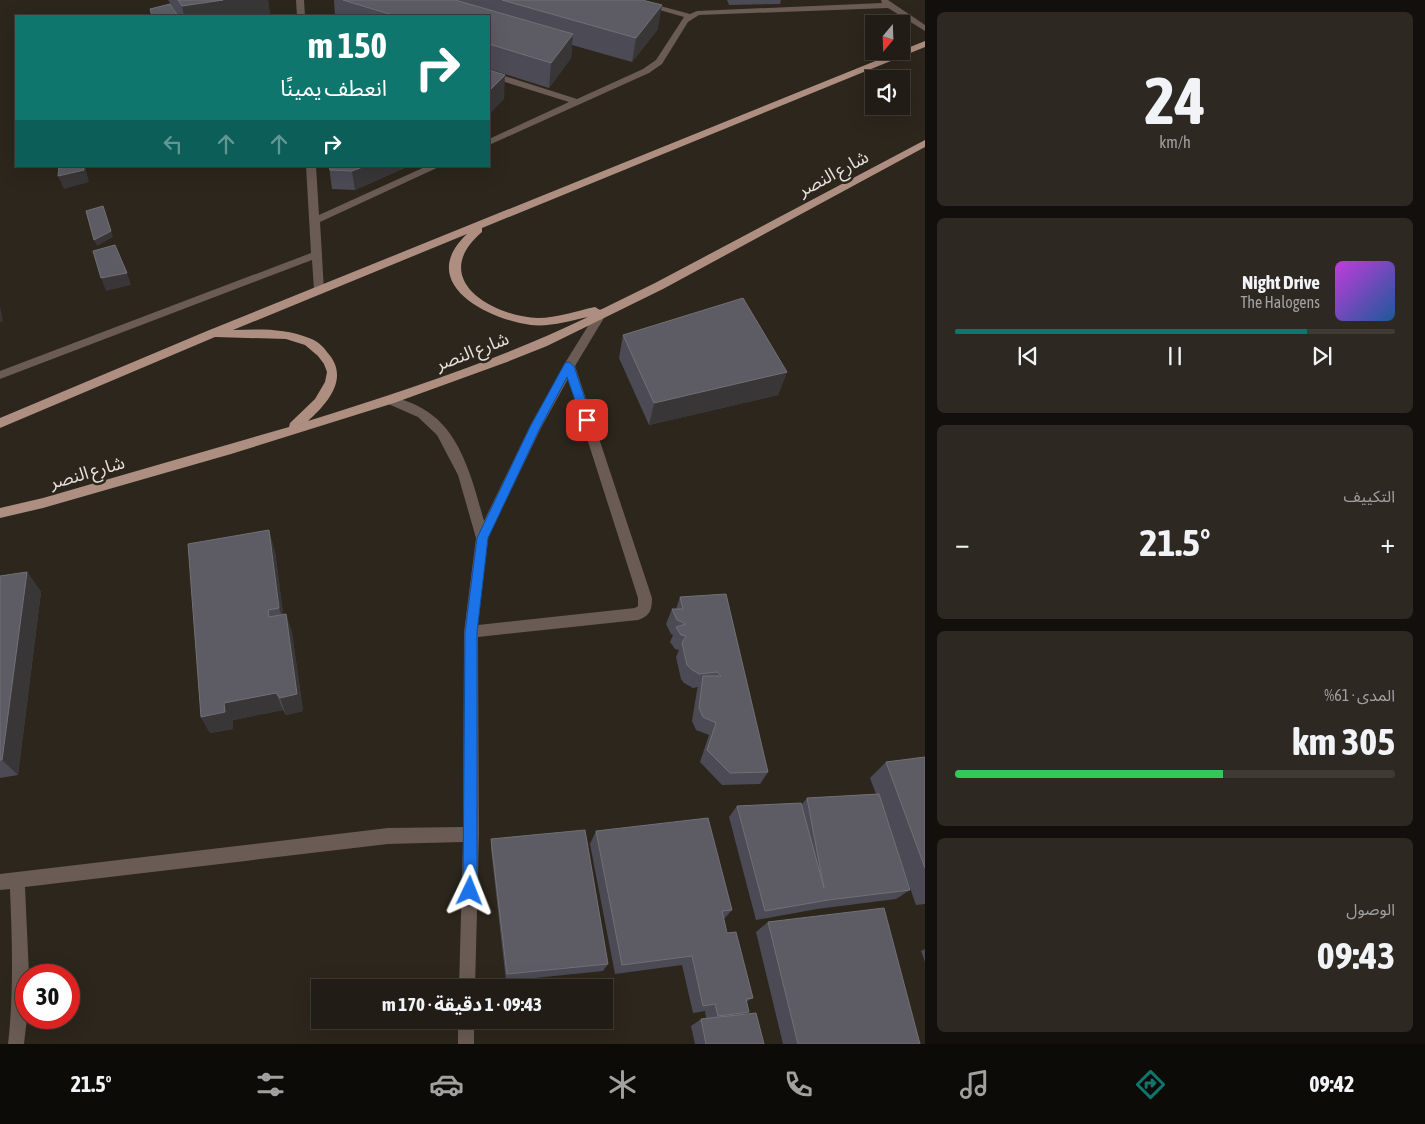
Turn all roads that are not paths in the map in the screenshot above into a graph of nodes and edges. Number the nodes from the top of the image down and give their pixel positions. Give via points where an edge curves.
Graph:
1 (300, 0) edge
2 (630, 0) edge
3 (887, 3) edge
4 (303, 15) edge
5 (690, 16) junction
6 (924, 27) edge
7 (925, 44) edge
8 (490, 74) edge
9 (577, 102) junction
10 (490, 142) edge
11 (924, 144) edge
12 (311, 167) edge
13 (434, 167) edge
14 (497, 217) junction
15 (314, 221) junction
16 (315, 255) junction
17 (318, 290) junction
18 (620, 304) junction
19 (602, 313) junction
20 (211, 334) junction
21 (569, 366) junction
22 (0, 375) edge
23 (390, 400) junction
24 (0, 423) edge
25 (286, 432) junction
26 (0, 513) edge
27 (482, 538) junction
28 (471, 632) junction
29 (471, 834) junction
30 (17, 880) junction
31 (0, 882) edge
32 (467, 979) edge
33 (466, 1029) edge
34 (16, 1044) edge
35 (466, 1044) edge

1 - 4 street
2 - 5 street
3 - 5 street via 712,8
3 - 6 street
5 - 9 street via 659,62 646,72
7 - 14 main road
8 - 9 street
9 - 10 street
11 - 18 main road, شارع النصر
12 - 15 street
13 - 15 street
14 - 17 main road
14 - 18 main road via 464,240 458,253 455,267 460,287 476,302 499,313 532,321 572,316
15 - 16 street
16 - 17 street
16 - 22 street
17 - 20 main road
18 - 19 main road, شارع النصر
19 - 21 street
19 - 23 main road, شارع النصر via 543,343
20 - 24 main road
20 - 25 main road via 258,332 285,335 309,341 327,357 334,372 329,390 312,412
21 - 27 street via 535,427
21 - 28 street via 645,598 645,609 638,614
23 - 25 main road, شارع النصر
23 - 27 street via 413,408 432,420 446,437 472,497
25 - 26 main road, شارع النصر
27 - 28 street
28 - 29 street
29 - 30 street via 388,836
29 - 32 street
30 - 31 street
30 - 34 street via 21,956 20,1019
33 - 35 street

